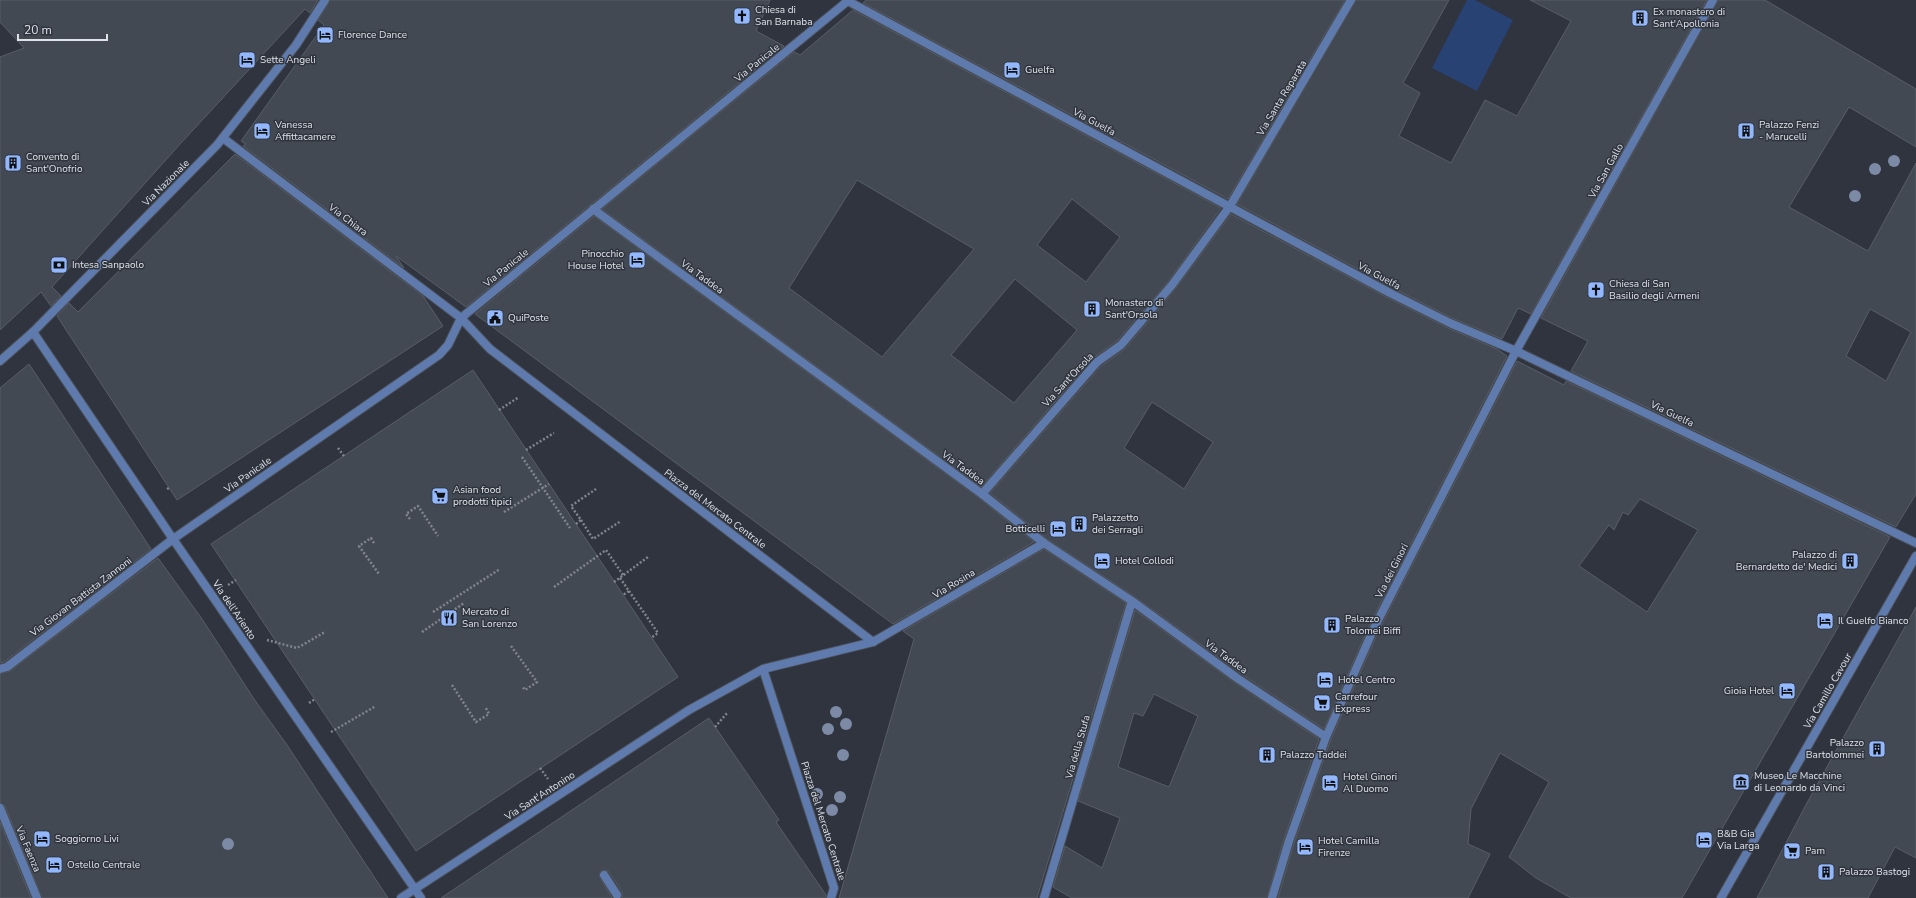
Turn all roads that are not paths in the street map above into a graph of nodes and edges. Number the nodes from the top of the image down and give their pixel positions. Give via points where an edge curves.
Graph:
1 (325, 0) edge
2 (848, 0) edge
3 (1352, 0) edge
4 (1713, 0) edge
5 (224, 138) junction
6 (1230, 206) junction
7 (593, 209) junction
8 (461, 318) junction
9 (33, 332) junction
10 (1516, 351) junction
11 (0, 361) edge
12 (982, 494) junction
13 (173, 539) junction
14 (1044, 543) junction
15 (1916, 543) edge
16 (1916, 556) edge
17 (1132, 601) junction
18 (873, 642) junction
19 (763, 668) junction
20 (0, 669) edge
21 (1326, 737) junction
22 (0, 808) edge
23 (604, 875) dead end
24 (416, 890) junction
25 (617, 895) dead end
26 (37, 898) edge
27 (401, 898) edge
28 (421, 898) edge
29 (831, 898) edge
30 (1044, 898) edge
31 (1272, 898) edge
32 (1721, 898) edge

1 - 5 street, Via Nazionale via 296,45
2 - 6 street, Via Guelfa
2 - 7 street, Via Panicale
3 - 6 street, Via Santa Reparata
4 - 10 street, Via San Gallo
5 - 8 street, Via Chiara
5 - 9 street, Via Nazionale
6 - 10 street, Via Guelfa via 1450,323
6 - 12 street, Via Sant'Orsola via 1172,285 1121,345 1097,362
7 - 8 street, Via Panicale
7 - 12 street, Via Taddea
8 - 13 street, Via Panicale via 448,345 439,355
8 - 18 street, Piazza del Mercato Centrale via 490,349
9 - 11 street, Via Nazionale
9 - 13 street, Via dell'Ariento
10 - 15 street, Via Guelfa
10 - 21 street, Via dei Ginori via 1374,628
12 - 14 street, Via Taddea
13 - 20 street, Via Giovan Battista Zannoni
13 - 24 street, Via dell'Ariento
14 - 17 street, Via Taddea
14 - 18 street, Via Rosina
16 - 32 street, Via Camillo Cavour
17 - 21 street, Via Taddea via 1237,678
17 - 30 street, Via della Stufa
18 - 19 street
19 - 24 street, Via Sant'Antonino via 689,710
19 - 29 street, Piazza del Mercato Centrale via 834,888
21 - 31 street, Via dei Ginori via 1289,841
22 - 26 street, Via Faenza
23 - 25 street
24 - 27 street, Via Sant'Antonino
24 - 28 street, Via dell'Ariento

